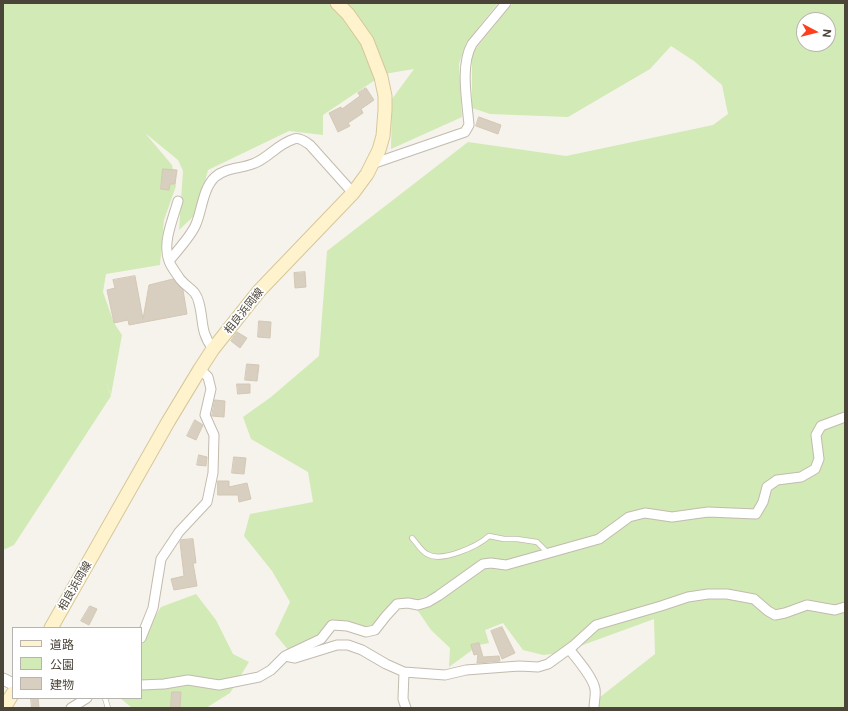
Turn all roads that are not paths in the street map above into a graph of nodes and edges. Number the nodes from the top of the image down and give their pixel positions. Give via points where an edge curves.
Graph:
1 (338, 3) edge
2 (506, 3) edge
3 (372, 164) junction
4 (353, 193) junction
5 (178, 201) dead end
6 (169, 261) junction
7 (213, 349) junction
8 (200, 369) junction
9 (845, 417) edge
10 (412, 538) dead end
11 (548, 553) junction
12 (845, 607) edge
13 (52, 627) edge
14 (142, 636) edge
15 (569, 649) junction
16 (285, 656) junction
17 (404, 672) junction
18 (3, 679) edge
19 (12, 684) edge
20 (142, 685) edge
21 (12, 695) edge
22 (85, 699) edge
23 (4, 708) edge
24 (71, 708) edge
25 (406, 708) edge
26 (594, 708) edge

1 - 3 main road, 相良浜岡線 via 367,41 381,77 385,96 383,136
2 - 3 street via 468,51 465,63 469,125 465,132
3 - 4 main road, 相良浜岡線
4 - 6 street via 310,145 295,138 254,164 223,171 214,177 207,188 195,226
4 - 7 main road, 相良浜岡線 via 259,291
5 - 6 street via 167,244
6 - 7 street via 181,280 194,291 199,302 206,340
7 - 8 main road, 相良浜岡線
8 - 13 main road, 相良浜岡線
8 - 14 street via 208,377 210,389 205,415 214,435 213,473 207,502 179,532 162,559 153,608
9 - 11 street via 821,426 816,435 819,459 815,469 801,477 777,480 767,487 756,514 708,512 672,517 645,513 629,517 599,539
10 - 11 lane via 427,554 439,556 470,549 489,536 537,542
11 - 16 street via 506,565 482,564 428,602 397,604 375,630 366,632 347,626 332,625 321,639
12 - 15 street via 835,610 807,605 775,615 754,599 727,594 688,597 596,625
15 - 17 street via 548,664 538,667 466,670 445,675
15 - 26 street via 595,687
16 - 17 street via 295,658 337,645 348,645
16 - 20 street via 271,670 259,677 219,685 188,680
17 - 25 street via 403,699
18 - 19 street
21 - 23 main road
22 - 24 street

